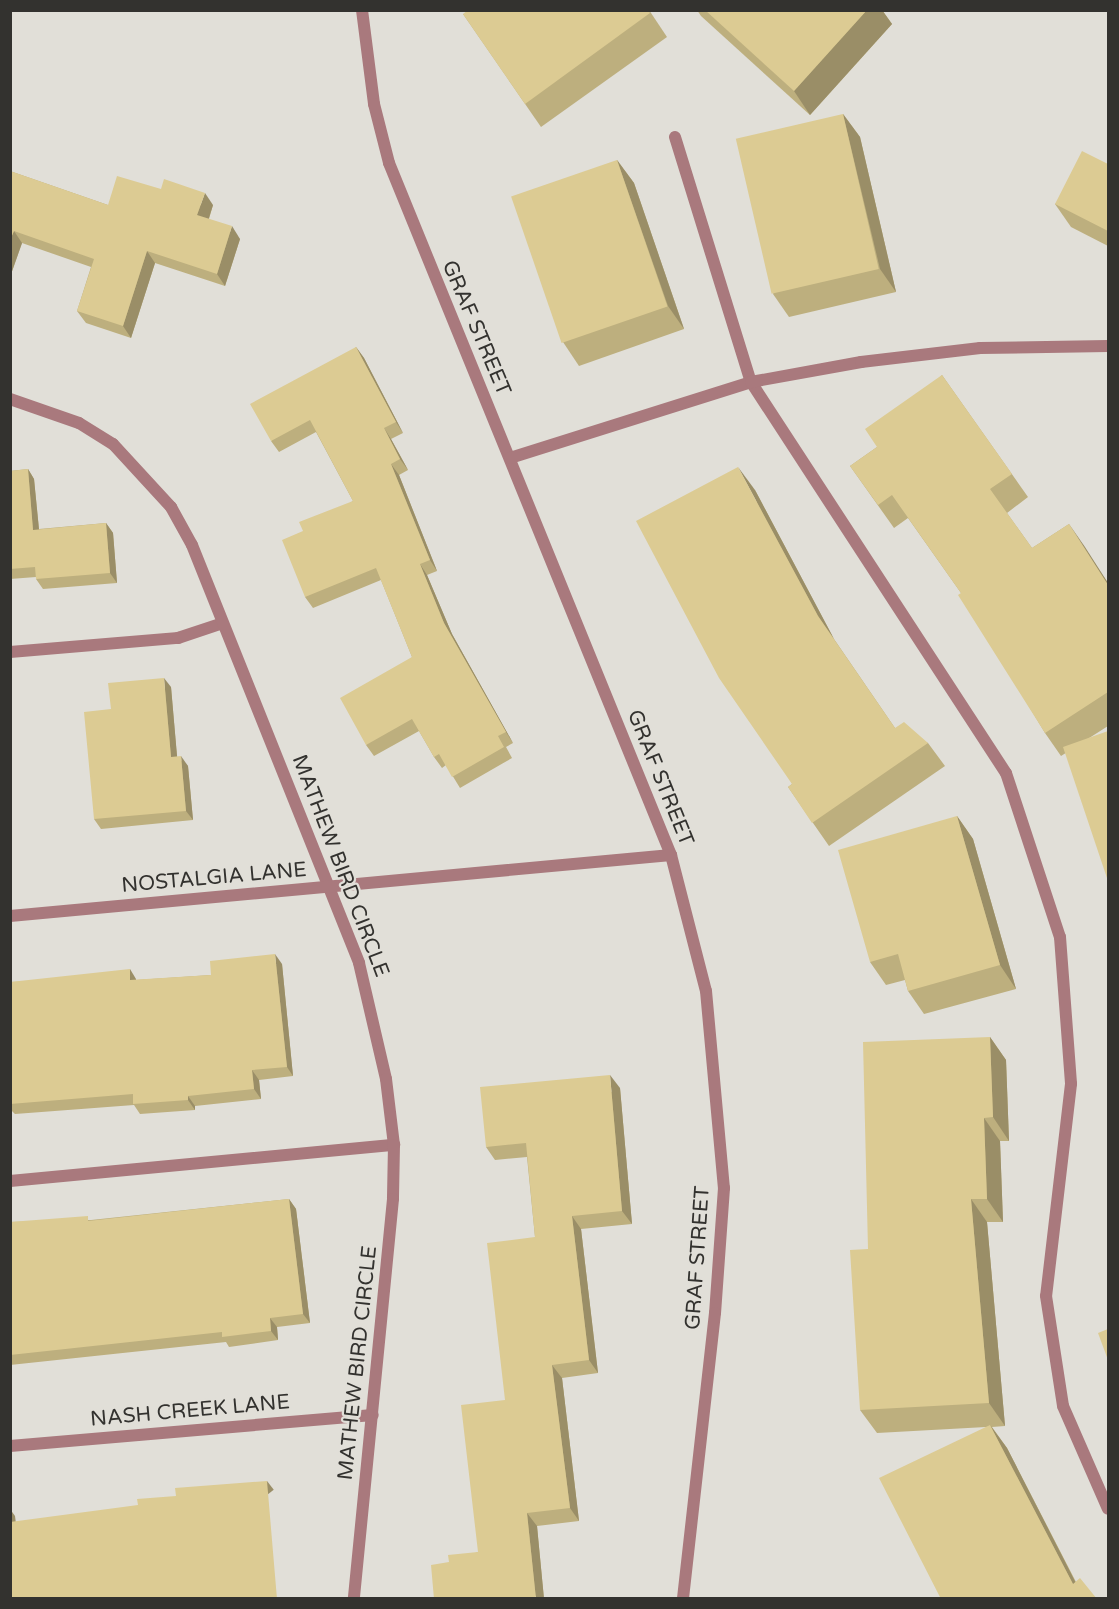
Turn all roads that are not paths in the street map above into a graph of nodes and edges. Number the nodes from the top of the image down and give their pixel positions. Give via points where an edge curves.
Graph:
1 (362, 10) edge
2 (675, 138) dead end
3 (1108, 346) edge
4 (751, 382) junction
5 (10, 399) edge
6 (510, 458) junction
7 (223, 623) junction
8 (10, 652) edge
9 (671, 855) junction
10 (331, 887) junction
11 (10, 916) edge
12 (394, 1145) junction
13 (10, 1181) edge
14 (373, 1414) junction
15 (10, 1446) edge
16 (1108, 1509) edge
17 (354, 1599) edge
18 (683, 1599) edge

1 - 6 street, GRAF STREET via 374,104 389,163
2 - 4 street
3 - 4 street via 980,348 861,362
4 - 6 street
4 - 16 street via 1006,773 1060,937 1071,1084 1046,1296 1063,1406
5 - 7 street, MATHEW BIRD CIRCLE via 79,423 113,444 146,476 171,507 192,545
6 - 9 street, GRAF STREET
7 - 8 street via 178,638
7 - 10 street, MATHEW BIRD CIRCLE
9 - 10 street, NOSTALGIA LANE
9 - 18 street, GRAF STREET via 706,991 724,1188 715,1313
10 - 11 street, NOSTALGIA LANE
10 - 12 street, MATHEW BIRD CIRCLE via 359,963 374,1019
12 - 13 street
12 - 14 street, MATHEW BIRD CIRCLE via 389,1263
14 - 15 street, NASH CREEK LANE
14 - 17 street, MATHEW BIRD CIRCLE

